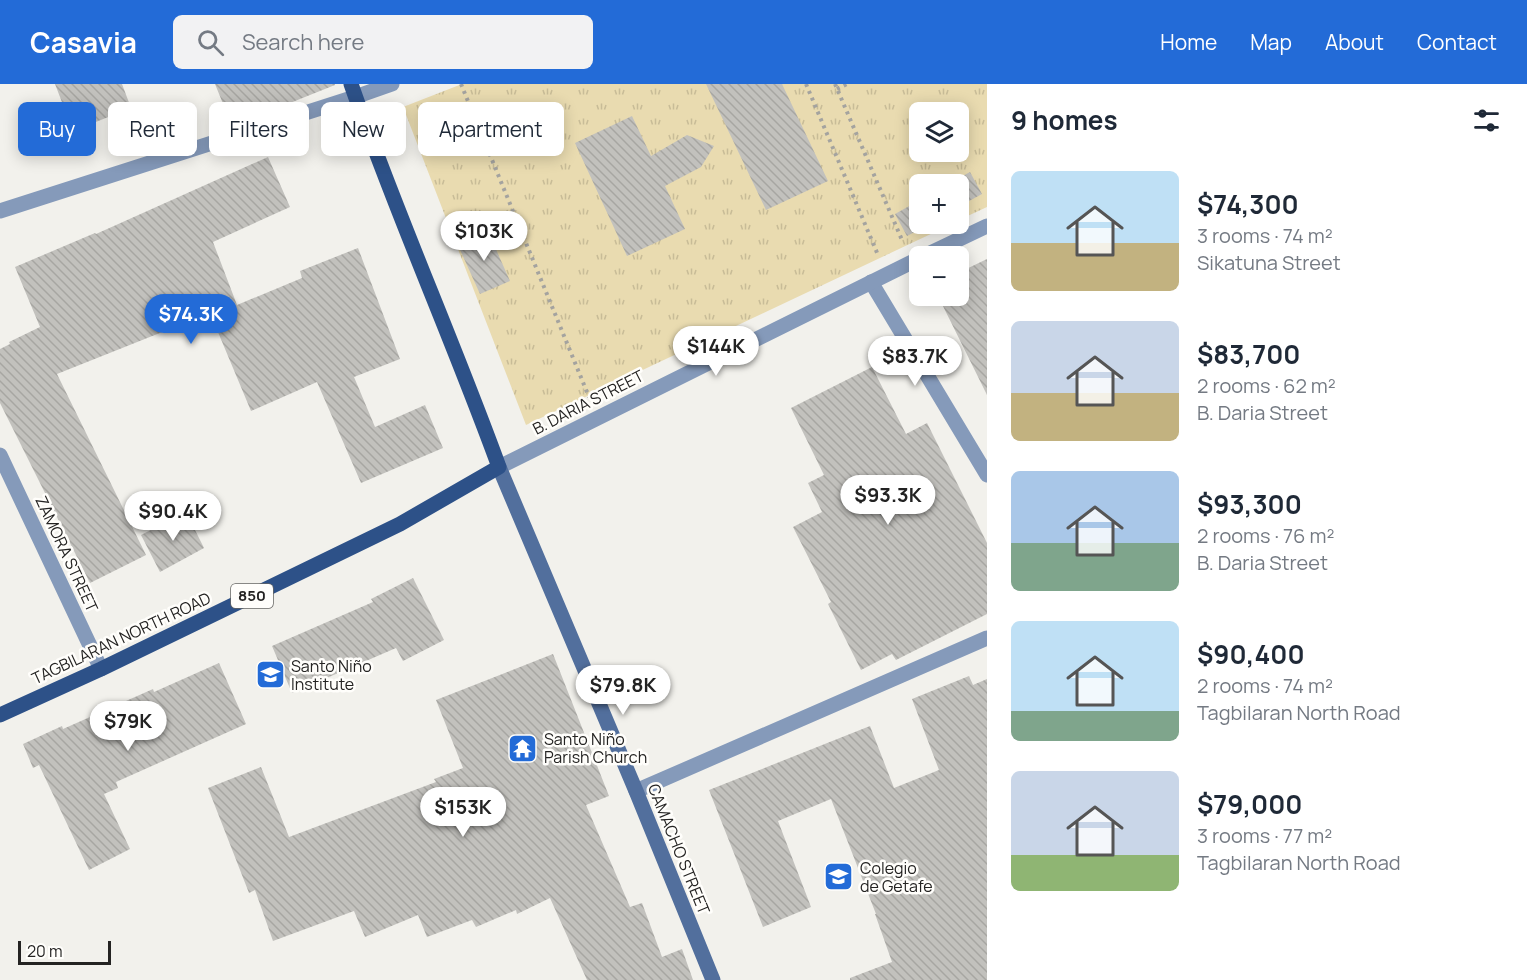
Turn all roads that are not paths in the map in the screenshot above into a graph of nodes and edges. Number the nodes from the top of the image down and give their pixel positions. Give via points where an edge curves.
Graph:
1 (392, 84) edge
2 (353, 91) edge
3 (0, 211) edge
4 (987, 226) edge
5 (945, 246) edge
6 (909, 263) edge
7 (871, 282) junction
8 (0, 455) edge
9 (499, 467) junction
10 (987, 475) edge
11 (987, 639) edge
12 (101, 669) junction
13 (0, 715) edge
14 (636, 790) junction
15 (713, 980) edge

1 - 2 street
2 - 3 street
2 - 9 main road
4 - 5 street, B. DARIA STREET
6 - 7 street, B. DARIA STREET
7 - 9 street, B. DARIA STREET
7 - 10 street
8 - 12 street, ZAMORA STREET
9 - 12 main road, TAGBILARAN NORTH ROAD / 850 via 400,524
9 - 14 street, CAMACHO STREET
11 - 14 street
12 - 13 main road, TAGBILARAN NORTH ROAD / 850
14 - 15 street, CAMACHO STREET

